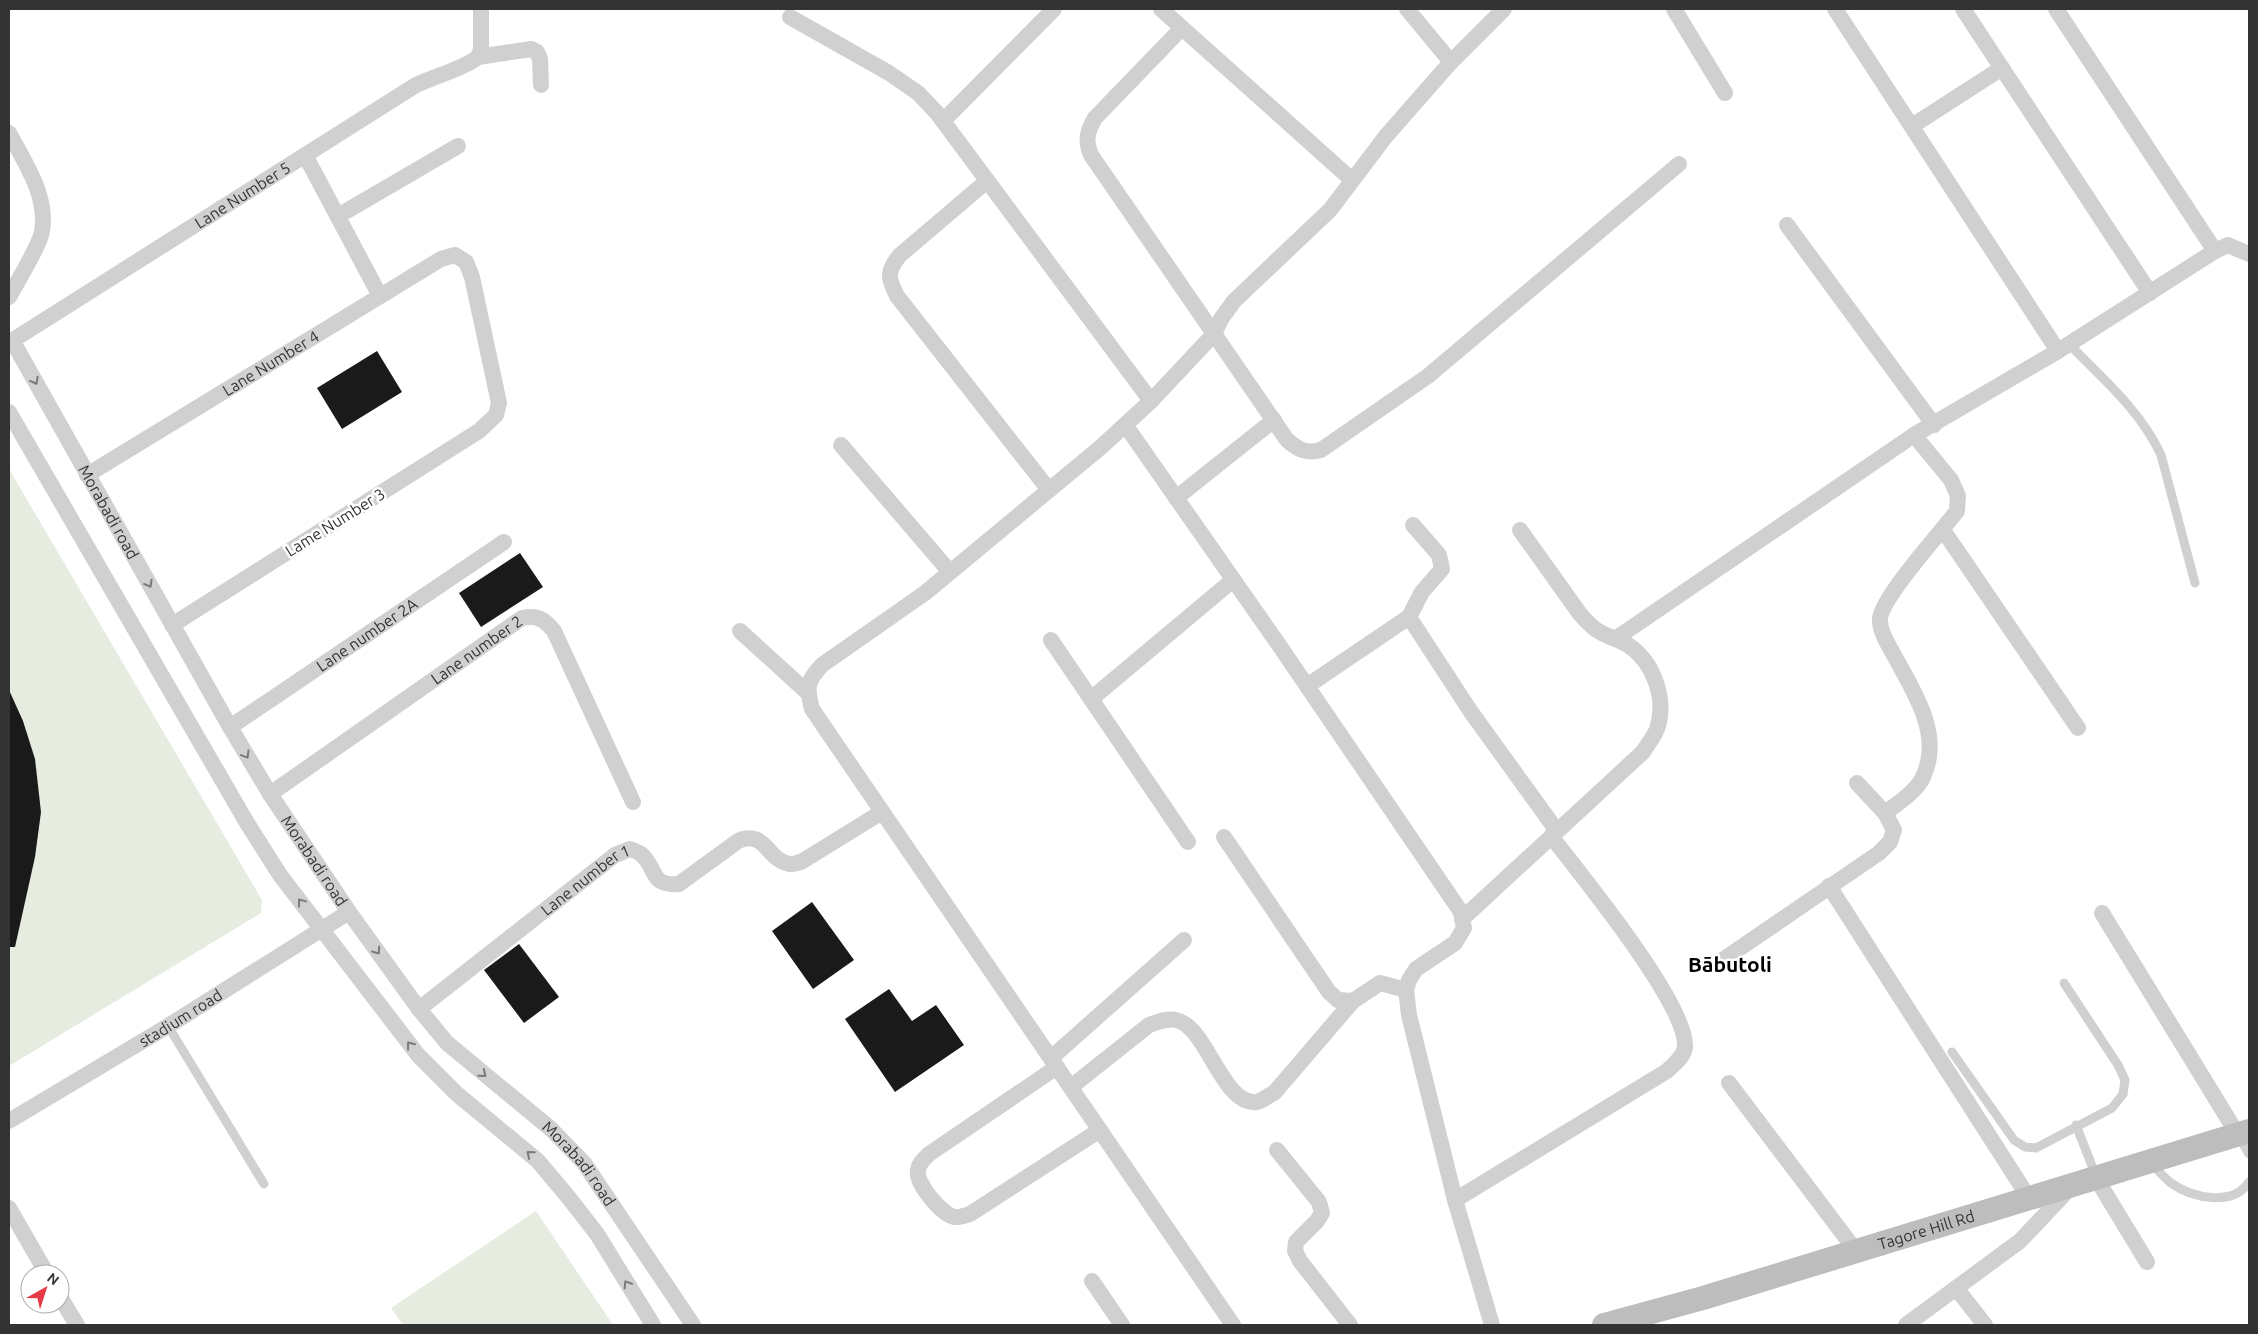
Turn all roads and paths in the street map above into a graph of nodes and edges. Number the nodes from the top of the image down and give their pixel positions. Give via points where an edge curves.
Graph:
1 (481, 9) edge
2 (1054, 9) edge
3 (1161, 9) edge
4 (1407, 9) edge
5 (1504, 9) edge
6 (1674, 9) edge
7 (1835, 9) edge
8 (1963, 9) edge
9 (2056, 9) edge
10 (790, 17) dead end
11 (1182, 28) junction
12 (478, 57) junction
13 (1451, 62) junction
14 (2002, 68) junction
15 (541, 85) dead end
16 (1725, 93) dead end
17 (943, 121) junction
18 (1912, 126) junction
19 (9, 134) edge
20 (458, 146) dead end
21 (305, 155) junction
22 (1679, 164) dead end
23 (1352, 180) junction
24 (987, 181) junction
25 (338, 216) junction
26 (1787, 225) dead end
27 (2215, 251) junction
28 (2249, 254) edge
29 (2150, 293) junction
30 (380, 296) junction
31 (9, 297) edge
32 (1214, 334) junction
33 (10, 341) edge
34 (2063, 347) junction
35 (1151, 401) junction
36 (9, 412) edge
37 (496, 415) joint
38 (1274, 420) junction
39 (1934, 425) junction
40 (1126, 426) junction
41 (1914, 435) junction
42 (841, 445) dead end
43 (87, 475) junction
44 (1049, 490) junction
45 (1176, 498) junction
46 (1413, 525) dead end
47 (1520, 530) dead end
48 (1943, 530) junction
49 (504, 542) dead end
50 (950, 572) junction
51 (1233, 580) junction
52 (2195, 583) dead end
53 (1409, 617) junction
54 (172, 625) junction
55 (740, 631) dead end
56 (1615, 638) junction
57 (1051, 640) dead end
58 (1307, 686) junction
59 (807, 692) junction
60 (1091, 699) junction
61 (230, 727) junction
62 (2078, 728) dead end
63 (1857, 783) dead end
64 (270, 794) junction
65 (634, 802) dead end
66 (882, 812) junction
67 (1885, 813) junction
68 (1554, 833) junction
69 (1224, 838) dead end
70 (1188, 842) dead end
71 (1829, 886) junction
72 (349, 912) junction
73 (2102, 913) dead end
74 (1462, 919) junction
75 (320, 928) junction
76 (1184, 940) dead end
77 (1724, 960) dead end
78 (2064, 983) dead end
79 (1406, 990) junction
80 (1353, 1001) junction
81 (419, 1009) junction
82 (168, 1026) junction
83 (1952, 1052) dead end
84 (1054, 1063) junction
85 (1729, 1083) dead end
86 (1071, 1088) junction
87 (9, 1121) edge
88 (2076, 1125) junction
89 (1100, 1130) junction
90 (2245, 1140) edge
91 (1277, 1150) dead end
92 (2150, 1162) junction
93 (2096, 1178) junction
94 (2249, 1182) edge
95 (264, 1184) dead end
96 (2072, 1185) junction
97 (2029, 1198) junction
98 (1455, 1200) junction
99 (9, 1208) edge
100 (1856, 1251) junction
101 (2147, 1262) dead end
102 (41, 1264) edge
103 (1092, 1281) dead end
104 (1956, 1288) junction
105 (70, 1313) edge
106 (77, 1325) edge
107 (653, 1325) edge
108 (693, 1325) edge
109 (1122, 1325) edge
110 (1233, 1325) edge
111 (1350, 1325) edge
112 (1492, 1325) edge
113 (1604, 1325) edge
114 (1906, 1325) edge
115 (1985, 1325) edge

1 - 12 street via 481,50
2 - 17 street
3 - 11 street
4 - 13 street
5 - 13 street
6 - 16 street
7 - 18 street
8 - 14 street
9 - 27 street
10 - 17 street via 889,73 918,93
11 - 23 street
11 - 32 street via 1095,118 1087,132 1086,143 1091,155
12 - 15 street, Lane Number 5 via 531,49 540,59
12 - 21 street, Lane Number 5 via 416,85
13 - 23 street
14 - 18 street
14 - 29 street
17 - 24 street
18 - 34 street
19 - 31 street via 34,181 42,208 42,232
20 - 25 street
21 - 25 street
21 - 33 street, Lane Number 5
22 - 38 street via 1428,376 1321,450 1310,453 1298,450
23 - 32 street via 1330,210 1234,301
24 - 35 street
24 - 44 street via 900,255 891,266 889,280 897,296
25 - 30 street
26 - 39 street
27 - 28 street via 2228,245
27 - 29 street
29 - 34 street
30 - 37 street, Lane Number 4 via 441,259 455,256 466,262 472,277 498,403
30 - 43 street, Lane Number 4
32 - 35 street
32 - 38 street
33 -> 43 street, Morabadi road
34 - 39 street
34 - 52 lane via 2133,411 2152,436 2161,456
35 - 40 street
75 -> 36 street, Morabadi road via 280,875 247,823
37 - 54 street, Lame Number 3 via 479,431
38 - 45 street
39 - 41 street
40 - 44 street
40 - 45 street
41 - 48 street via 1951,480 1958,496 1957,511
41 - 56 street
42 - 50 street
43 -> 54 street, Morabadi road
44 - 50 street
45 - 51 street
46 - 53 street via 1439,555 1442,569 1422,592
47 - 56 street via 1580,614 1596,630
48 - 62 street
48 - 67 street via 1886,601 1880,619 1885,639 1920,702 1930,753 1923,778
49 - 61 street, Lane number 2A
50 - 59 street via 822,665 811,677
51 - 58 street
51 - 60 street
53 - 58 street
53 - 68 street
54 - 61 street, Morabadi road
55 - 59 street
56 - 68 street via 1646,661 1655,680 1661,705 1657,730 1643,752
57 - 60 street
58 - 74 street via 1461,912
59 - 66 street via 812,709
60 - 70 street
61 -> 64 street, Morabadi road
63 - 67 street
64 - 65 street, Lane number 2 via 522,618 535,616 554,631
64 - 72 street, Morabadi road
66 - 81 street, Lane number 1 via 802,862 790,864 779,859 758,840 747,837 679,884 667,885 657,880 641,854 630,849 615,855
66 - 84 street
67 - 71 street via 1894,830 1890,842
68 - 74 street
68 - 98 street via 1662,988 1683,1034 1685,1048 1680,1060 1667,1071
69 - 80 street via 1329,992 1338,1000
71 - 77 street
71 - 97 street
72 - 75 street, stadium road
72 -> 81 street, Morabadi road
73 - 90 street
74 - 79 street via 1464,928 1456,943 1416,970 1408,980
75 - 82 street, stadium road
107 -> 75 street, Morabadi road via 597,1234 538,1161 457,1094 418,1055
76 - 84 street
78 - 88 lane via 2125,1080 2123,1094 2112,1108
79 - 80 street via 1380,983
79 - 98 street via 1409,1015
80 - 86 street via 1274,1093 1258,1102 1246,1101 1232,1089 1190,1028 1177,1020 1149,1025
81 -> 108 street, Morabadi road via 447,1043 551,1129 584,1163
82 - 87 street, stadium road
82 - 95 lane
83 - 88 lane via 2014,1140 2025,1147 2036,1148
84 - 86 street
84 - 89 street via 922,1161 917,1171 919,1180 938,1208 956,1217 970,1214
85 - 100 street
86 - 89 street
88 - 93 lane
89 - 110 street
90 - 92 main road, Tagore Hill Rd
91 - 111 street via 1319,1202 1322,1212 1296,1242 1296,1251
92 - 93 main road, Tagore Hill Rd
92 - 94 lane via 2171,1183 2195,1195 2218,1198 2234,1194
93 - 96 main road, Tagore Hill Rd
93 - 101 street
96 - 97 main road, Tagore Hill Rd
96 - 104 street via 2020,1242
97 - 100 main road, Tagore Hill Rd
98 - 112 street
99 - 102 street
100 - 113 main road, Tagore Hill Rd
103 - 109 street
104 - 114 street
104 - 115 street
105 - 106 street

